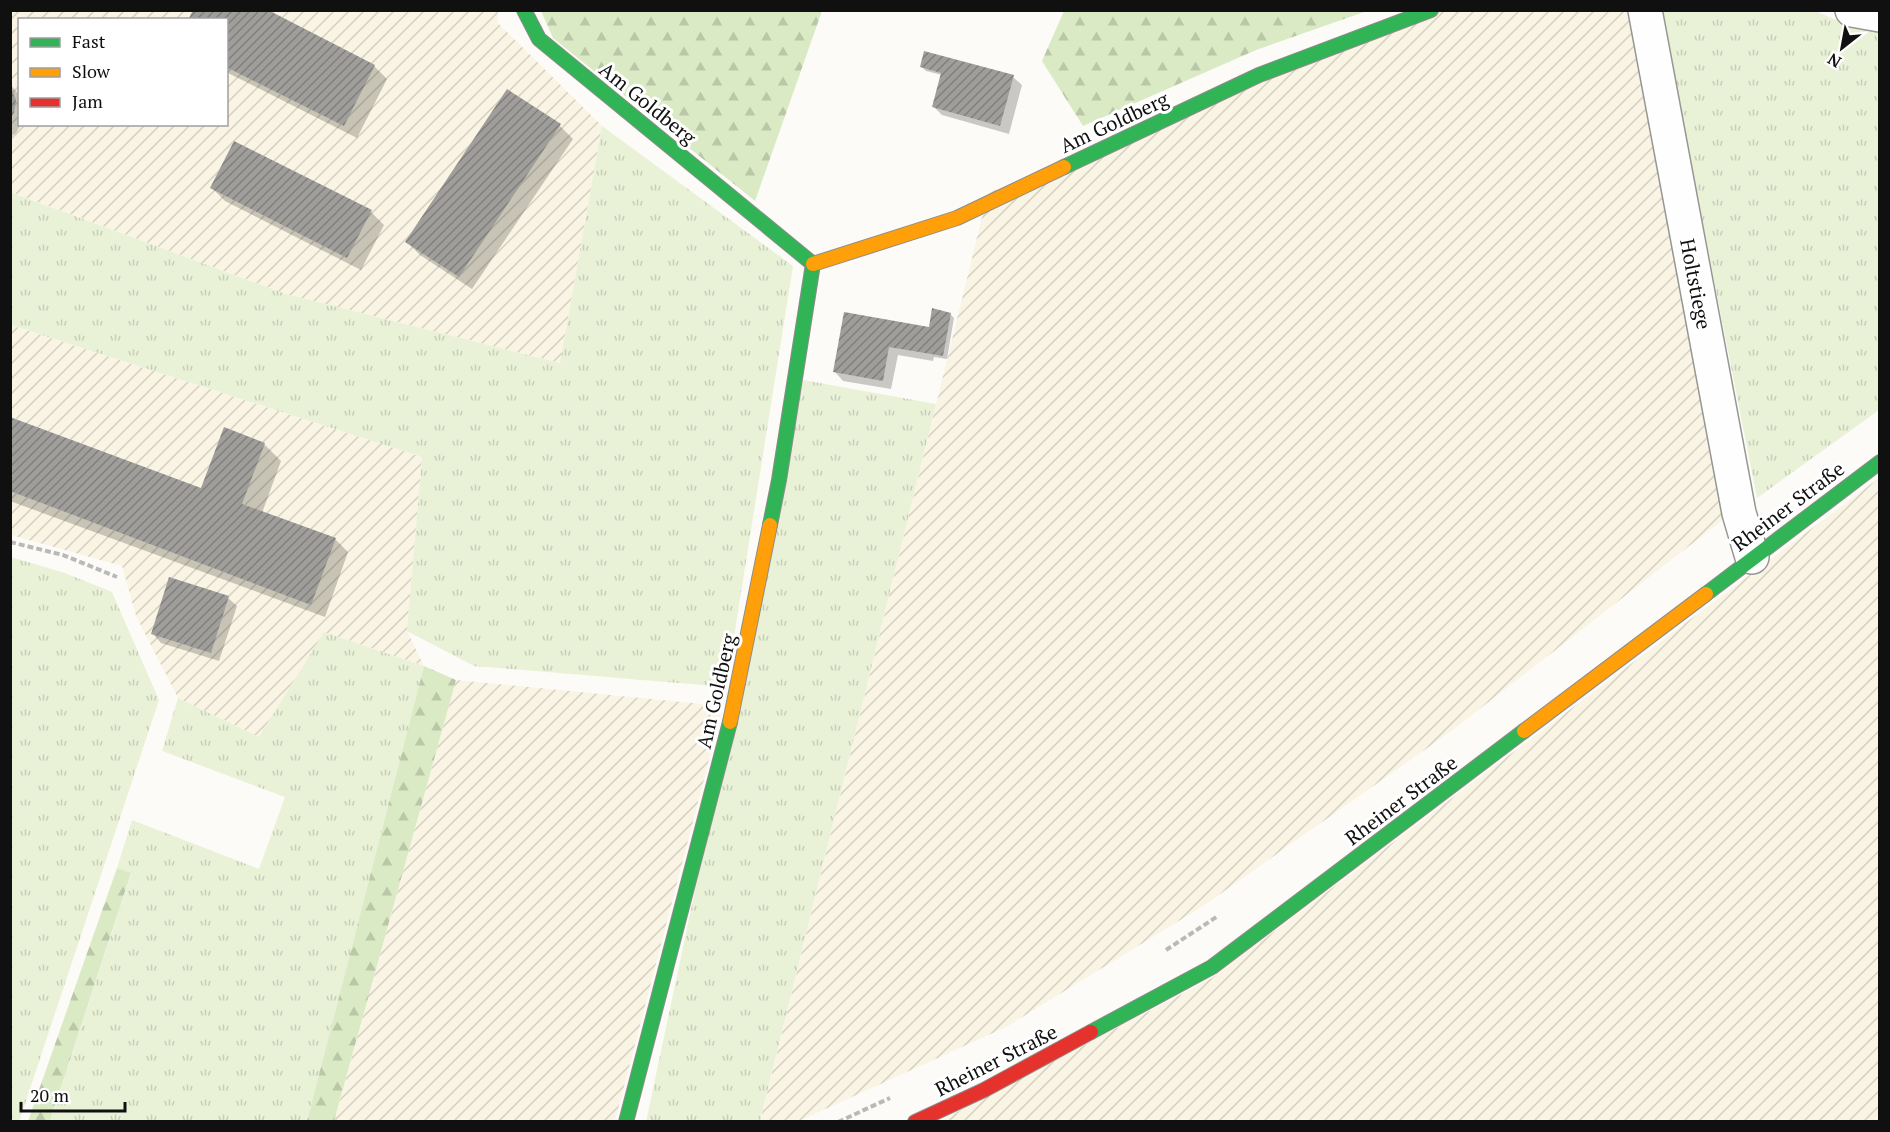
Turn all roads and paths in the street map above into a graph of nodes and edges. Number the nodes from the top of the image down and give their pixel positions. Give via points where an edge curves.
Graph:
1 (524, 10) edge
2 (1431, 10) edge
3 (1645, 10) edge
4 (1852, 10) edge
5 (1880, 15) edge
6 (813, 264) junction
7 (1880, 462) edge
8 (10, 542) edge
9 (1752, 557) junction
10 (117, 577) dead end
11 (1220, 915) dead end
12 (1165, 950) dead end
13 (895, 1095) dead end
14 (626, 1122) edge
15 (838, 1122) edge
16 (915, 1122) edge

1 - 6 street, Am Goldberg via 539,39
2 - 6 street, Am Goldberg via 1259,75 957,218
3 - 9 street, Holtstiege via 1739,513
4 - 5 street
6 - 14 street, Am Goldberg via 779,480 736,699
7 - 9 street, Rheiner Straße
8 - 10 path via 63,555
9 - 16 street, Rheiner Straße via 1212,967 984,1090
11 - 12 path
13 - 15 path

